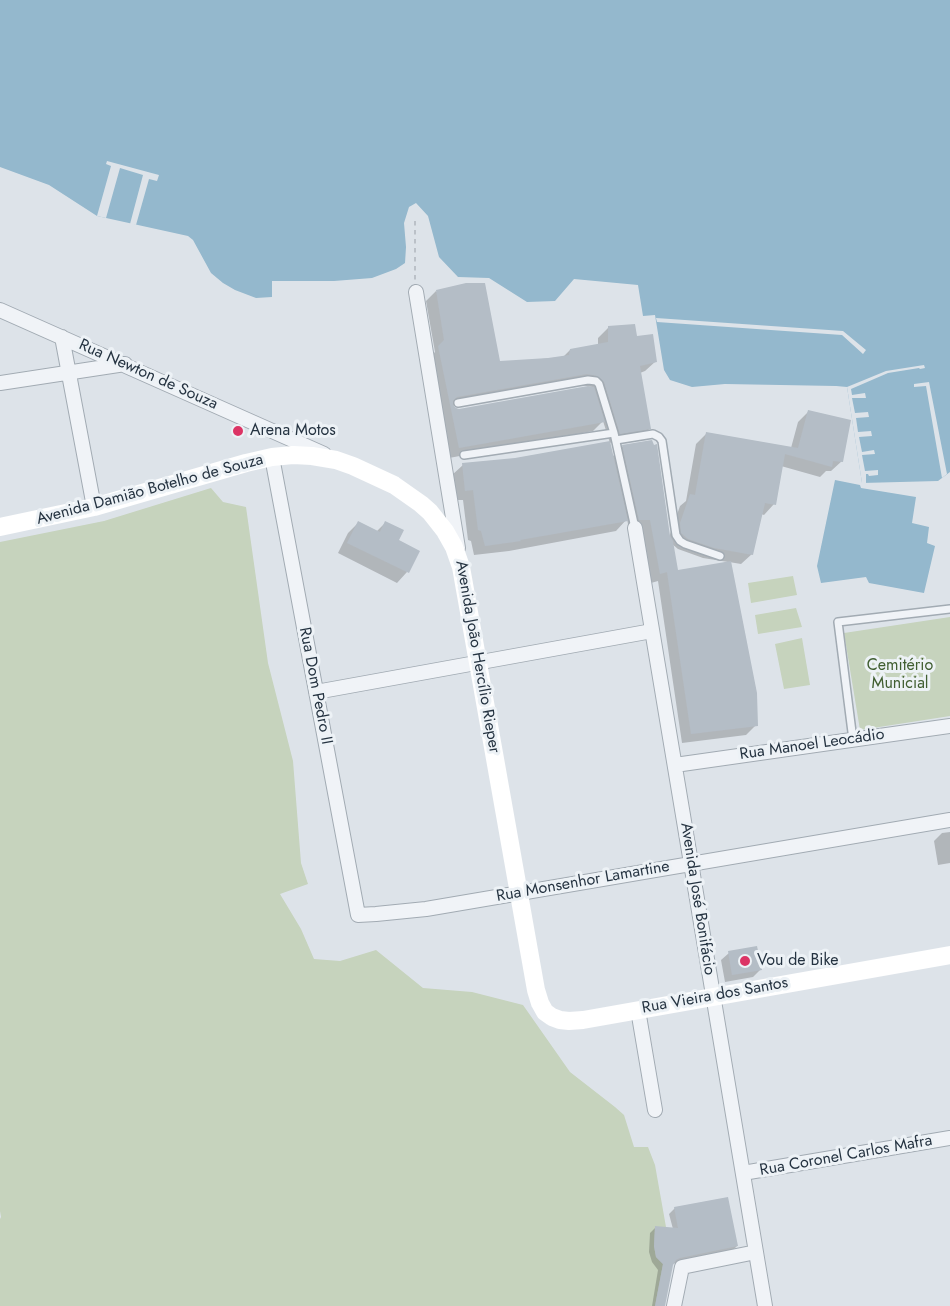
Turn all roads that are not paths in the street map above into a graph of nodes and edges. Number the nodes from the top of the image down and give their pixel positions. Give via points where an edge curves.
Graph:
1 (416, 292) road end
2 (0, 310) edge
3 (63, 337) junction
4 (125, 364) junction
5 (69, 372) junction
6 (0, 383) edge
7 (458, 403) dead end
8 (615, 436) junction
9 (464, 455) dead end
10 (272, 457) junction
11 (336, 460) junction
12 (94, 507) junction
13 (0, 527) edge
14 (635, 528) joint
15 (720, 556) dead end
16 (461, 567) junction
17 (950, 609) edge
18 (652, 631) junction
19 (478, 662) junction
20 (316, 692) junction
21 (950, 726) edge
22 (853, 740) junction
23 (675, 765) junction
24 (950, 820) edge
25 (691, 864) junction
26 (519, 893) junction
27 (358, 915) joint
28 (950, 955) edge
29 (713, 997) junction
30 (638, 1010) junction
31 (552, 1017) joint
32 (655, 1110) dead end
33 (950, 1138) edge
34 (743, 1173) junction
35 (756, 1252) junction
36 (674, 1306) edge
37 (765, 1306) edge

1 - 16 street, Avenida João Hercílio Rieper
2 - 3 street, Rua Newton de Souza
3 - 4 street, Rua Newton de Souza
3 - 5 street
4 - 5 street
4 - 11 street, Rua Newton de Souza
5 - 6 street
5 - 12 street
7 - 8 lane via 596,381
8 - 9 lane
8 - 14 lane
8 - 15 lane via 659,437 676,535 685,544
10 - 11 main road, Avenida Damião Botelho de Souza
10 - 12 main road, Avenida Damião Botelho de Souza
10 - 20 street, Rua Dom Pedro II
11 - 16 main road, Rua Newton de Souza via 386,480 421,504 445,531
12 - 13 main road, Avenida Damião Botelho de Souza
14 - 18 street, Avenida José Bonifácio
16 - 19 main road, Avenida João Hercílio Rieper
17 - 22 lane via 838,622
18 - 19 street
18 - 23 street, Avenida José Bonifácio
19 - 20 street
19 - 26 main road, Avenida João Hercílio Rieper
20 - 27 street, Rua Dom Pedro II
21 - 22 street, Rua Manoel Leocádio
22 - 23 street, Rua Manoel Leocádio
23 - 25 street, Avenida José Bonifácio
24 - 25 street, Rua Monsenhor Lamartine
25 - 26 street, Rua Monsenhor Lamartine
25 - 29 street, Avenida José Bonifácio
26 - 27 street, Rua Monsenhor Lamartine via 417,910
26 - 31 main road, Avenida João Hercílio Rieper via 536,990 545,1012
28 - 29 main road, Rua Vieira dos Santos
29 - 30 main road, Rua Vieira dos Santos
29 - 34 street, Avenida José Bonifácio
30 - 31 main road, Rua Vieira dos Santos via 569,1021
30 - 32 street
33 - 34 street, Rua Coronel Carlos Mafra
34 - 35 street, Avenida José Bonifácio
35 - 36 street via 682,1267
35 - 37 street, Avenida José Bonifácio

